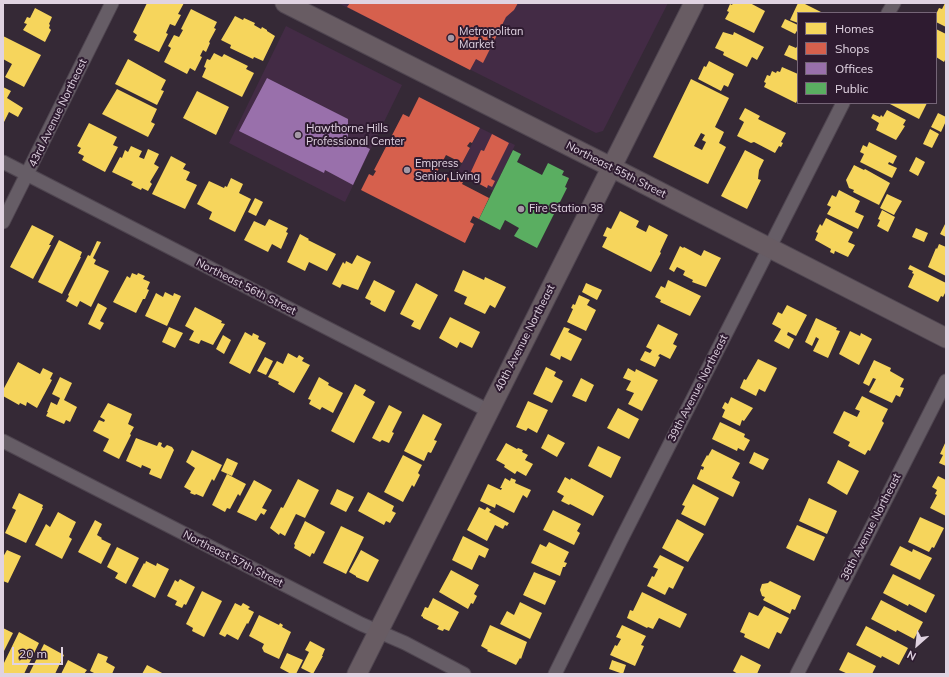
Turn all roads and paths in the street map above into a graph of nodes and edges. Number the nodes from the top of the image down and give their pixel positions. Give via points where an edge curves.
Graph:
1 (112, 3) edge
2 (285, 3) edge
3 (694, 3) edge
4 (894, 3) edge
5 (889, 12) edge
6 (841, 104) edge
7 (3, 162) edge
8 (611, 167) junction
9 (27, 175) junction
10 (3, 222) edge
11 (768, 248) junction
12 (946, 338) edge
13 (946, 381) edge
14 (489, 411) junction
15 (3, 441) edge
16 (378, 631) junction
17 (357, 674) edge
18 (464, 674) edge
19 (555, 674) edge
20 (797, 674) edge

1 - 9 street, 43rd Avenue Northeast
2 - 8 street, Northeast 55th Street
3 - 8 street, 40th Avenue Northeast
4 - 5 street
6 - 11 street, 39th Avenue Northeast
7 - 9 street, Northeast 56th Street
8 - 11 street, Northeast 55th Street
8 - 14 street, 40th Avenue Northeast
9 - 10 street, 43rd Avenue Northeast
9 - 14 street, Northeast 56th Street
11 - 12 street, Northeast 55th Street
11 - 19 street, 39th Avenue Northeast
13 - 20 street, 38th Avenue Northeast
14 - 16 street, 40th Avenue Northeast
15 - 16 street, Northeast 57th Street
16 - 17 street, 40th Avenue Northeast
16 - 18 street, Northeast 57th Street

